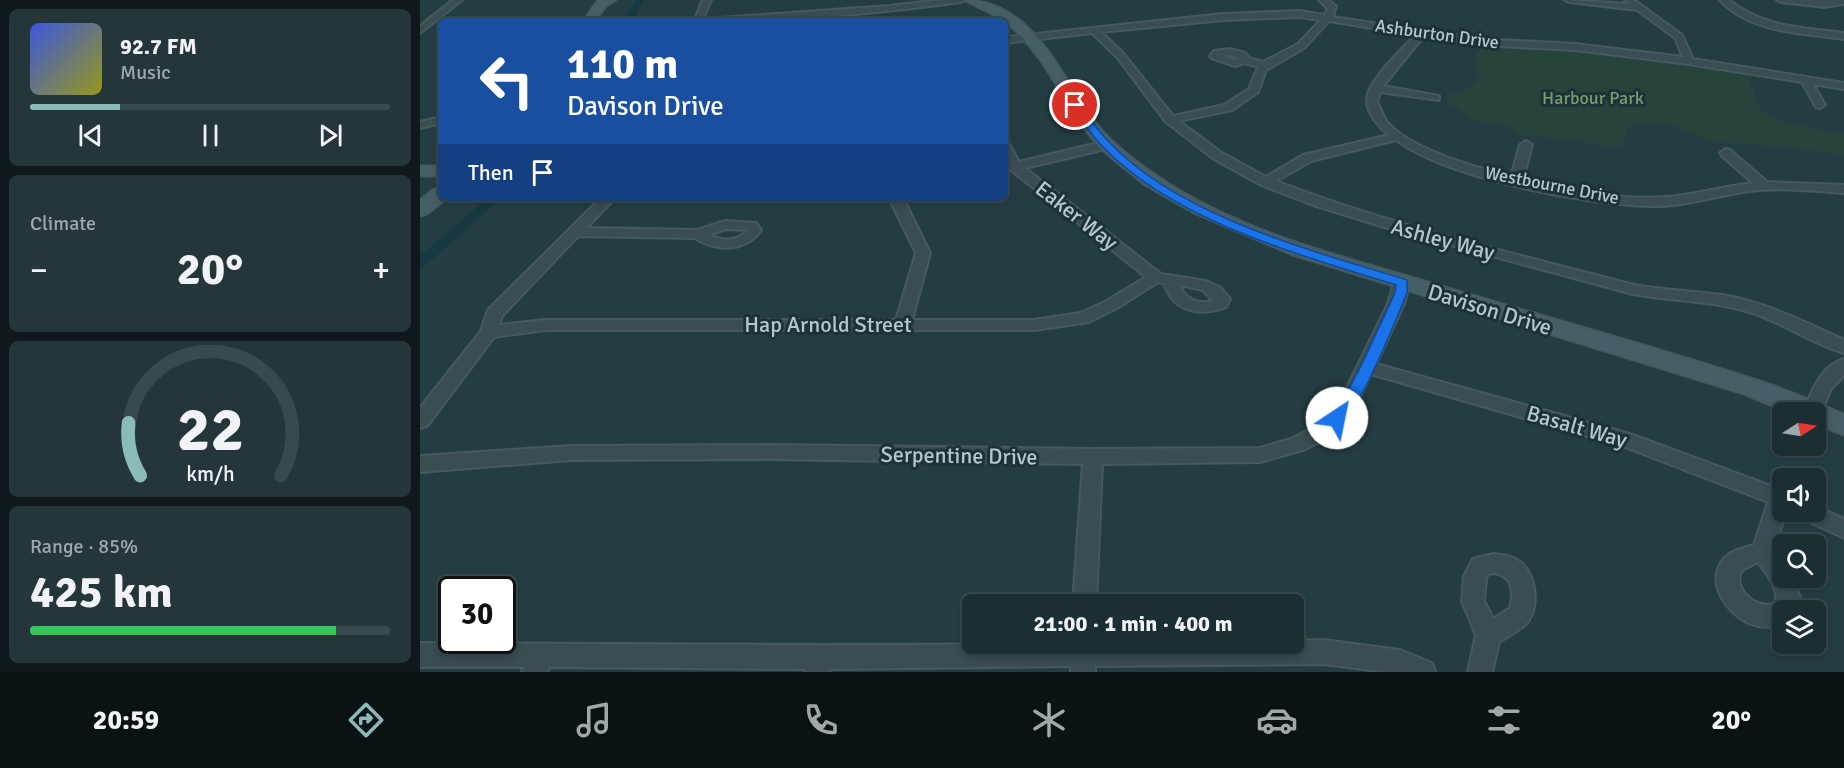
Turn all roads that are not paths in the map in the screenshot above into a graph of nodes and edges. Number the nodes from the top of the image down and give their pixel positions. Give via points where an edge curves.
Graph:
1 (458, 0) edge
2 (610, 0) edge
3 (707, 0) edge
4 (863, 0) edge
5 (959, 0) edge
6 (970, 0) edge
7 (1049, 0) edge
8 (1056, 0) edge
9 (1323, 0) edge
10 (1569, 0) edge
11 (1629, 0) edge
12 (1724, 0) edge
13 (1781, 0) edge
14 (1844, 1) edge
15 (1640, 8) junction
16 (864, 11) junction
17 (591, 18) edge
18 (699, 18) edge
19 (763, 18) edge
20 (993, 18) edge
21 (1004, 18) edge
22 (1328, 18) junction
23 (422, 26) edge
24 (1095, 31) junction
25 (1422, 33) junction
26 (1015, 35) edge
27 (1844, 36) edge
28 (1245, 60) dead end
29 (1689, 61) junction
30 (1264, 66) junction
31 (1805, 79) junction
32 (1844, 86) edge
33 (1376, 88) junction
34 (1435, 98) dead end
35 (1820, 105) dead end
36 (1170, 120) junction
37 (438, 121) edge
38 (420, 125) edge
39 (438, 130) edge
40 (420, 132) edge
41 (1395, 137) junction
42 (1526, 145) dead end
43 (1100, 146) junction
44 (1008, 153) edge
45 (1726, 153) dead end
46 (1015, 166) junction
47 (420, 171) edge
48 (438, 171) edge
49 (1516, 180) junction
50 (1266, 182) junction
51 (1763, 185) junction
52 (1844, 189) edge
53 (438, 195) edge
54 (605, 201) edge
55 (897, 201) edge
56 (420, 210) edge
57 (576, 232) junction
58 (698, 234) dead end
59 (1163, 279) joint
60 (1402, 288) junction
61 (903, 323) junction
62 (489, 332) junction
63 (1844, 347) edge
64 (1844, 365) edge
65 (1367, 368) junction
66 (1781, 402) edge
67 (1818, 402) edge
68 (1772, 408) edge
69 (1826, 420) edge
70 (420, 421) edge
71 (1826, 425) edge
72 (1844, 425) edge
73 (1844, 438) edge
74 (1093, 457) junction
75 (420, 464) edge
76 (1772, 496) edge
77 (1826, 520) edge
78 (1773, 522) edge
79 (1844, 529) edge
80 (1764, 551) junction
81 (1086, 594) edge
82 (1788, 600) edge
83 (1772, 618) edge
84 (1488, 635) dead end
85 (420, 655) edge
86 (1083, 657) edge
87 (539, 664) edge
88 (819, 665) edge
89 (1423, 672) edge
90 (1480, 672) edge

1 - 23 street
2 - 17 main road via 602,3
3 - 18 street
4 - 16 street
5 - 16 street
5 - 20 main road
6 - 21 main road, Davison Drive
7 - 8 street
9 - 22 street via 1332,8
10 - 15 street
11 - 15 street
12 - 27 street via 1734,11 1754,19
13 - 14 street via 1824,4
15 - 29 street via 1678,37
16 - 19 street
22 - 24 street, Ashburton Drive via 1269,14
22 - 25 street, Ashburton Drive
22 - 30 street via 1296,50
24 - 26 street, Ashburton Drive
24 - 36 street, Ashley Way
25 - 29 street, Ashburton Drive
25 - 33 street
26 - 43 main road, Davison Drive via 1030,51 1064,108
28 - 30 street
29 - 31 street, Ashburton Drive
30 - 36 street via 1255,76 1254,90 1228,108
31 - 32 street, Ashburton Drive
31 - 35 street
33 - 34 street
33 - 41 street, Westbourne Drive via 1372,101 1376,115
36 - 50 street, Ashley Way via 1218,156
37 - 38 street
39 - 40 street
41 - 49 street, Westbourne Drive via 1451,164
41 - 50 street via 1306,158
42 - 49 street
43 - 46 street
43 - 60 main road, Davison Drive via 1129,180 1219,231 1269,251
44 - 46 street, Eaker Way
45 - 51 street
46 - 59 street, Eaker Way
47 - 48 main road
49 - 51 street, Westbourne Drive via 1601,198 1650,202 1686,200
50 - 63 street, Ashley Way via 1386,223 1633,289 1748,306
51 - 52 street, Westbourne Drive
53 - 56 main road
54 - 57 street
55 - 61 street via 922,253
57 - 58 street
57 - 62 street via 494,314
59 - 61 street, Hap Arnold Street via 1083,318 1034,325
60 - 65 street, Serpentine Drive
60 - 66 main road, Davison Drive via 1744,385
60 - 68 main road, Davison Drive
61 - 62 street, Hap Arnold Street via 545,325
62 - 70 street
64 - 67 street via 1823,386
65 - 74 street, Serpentine Drive via 1347,406 1328,429 1296,445 1260,455
65 - 76 street, Basalt Way via 1630,441
69 - 72 main road, Davison Drive
71 - 73 main road, Davison Drive
74 - 75 street, Serpentine Drive via 571,453
74 - 81 street
77 - 79 street
78 - 80 street
80 - 82 street via 1780,574
80 - 83 street via 1735,562 1729,572 1731,594 1738,605 1758,617
84 - 90 street
85 - 87 street
86 - 88 street
86 - 89 street via 1323,652 1400,662
87 - 88 street

